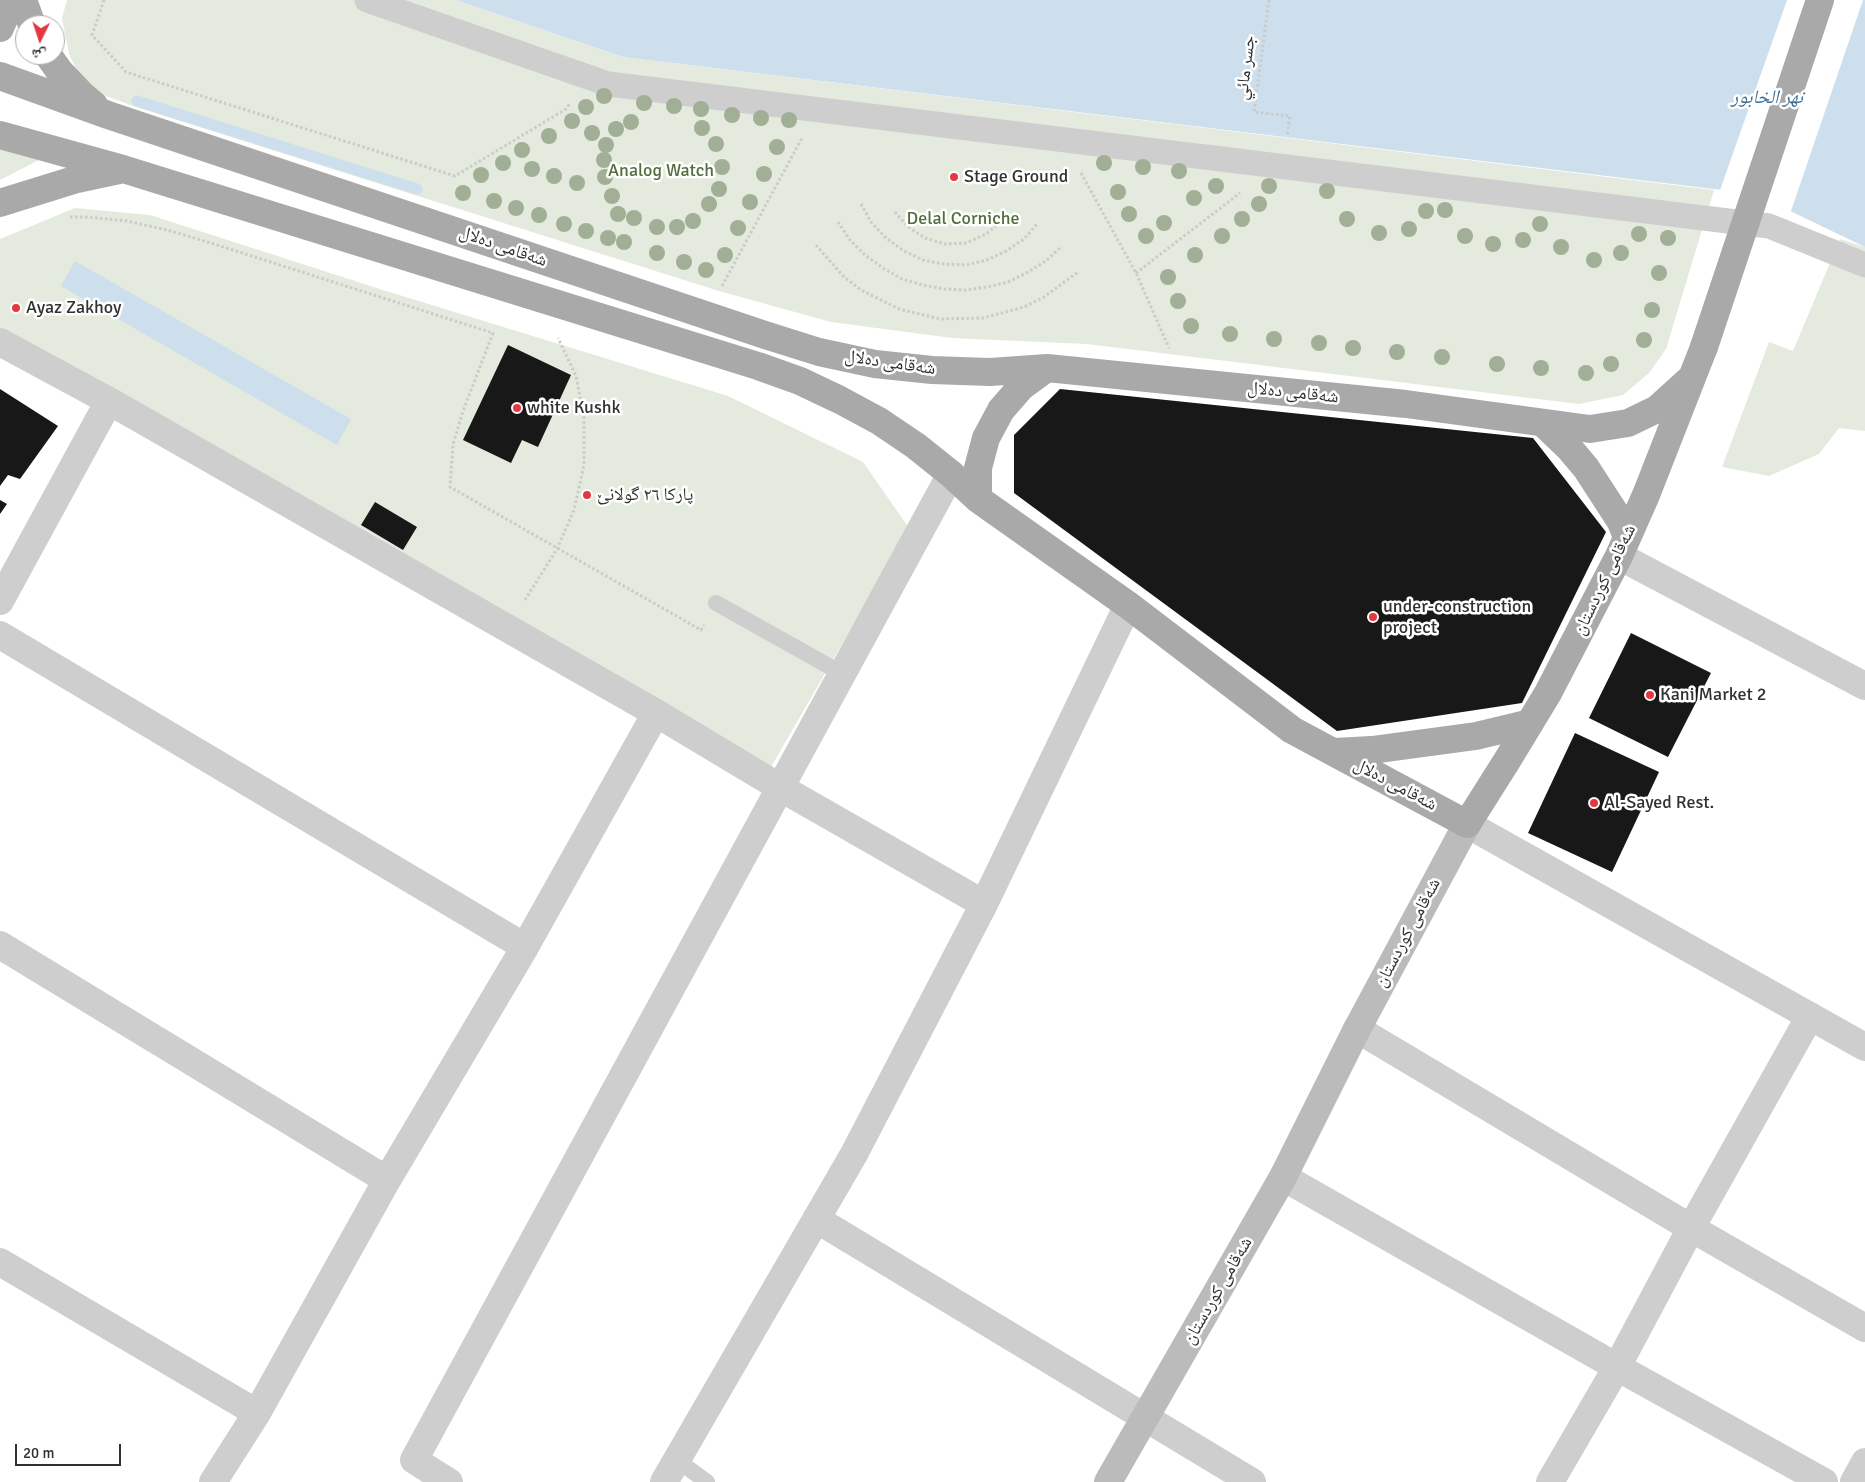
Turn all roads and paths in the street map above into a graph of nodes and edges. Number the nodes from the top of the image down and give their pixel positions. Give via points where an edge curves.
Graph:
1 (12, 0) edge
2 (23, 0) edge
3 (104, 0) edge
4 (367, 0) edge
5 (1269, 0) edge
6 (1820, 0) edge
7 (28, 15) edge
8 (0, 28) edge
9 (55, 65) edge
10 (0, 76) edge
11 (582, 77) junction
12 (818, 110) junction
13 (108, 115) junction
14 (0, 134) edge
15 (1286, 138) dead end
16 (1062, 139) junction
17 (1243, 161) junction
18 (123, 169) junction
19 (0, 203) edge
20 (861, 204) dead end
21 (895, 212) dead end
22 (64, 217) dead end
23 (838, 222) dead end
24 (1001, 222) dead end
25 (1038, 223) dead end
26 (816, 245) dead end
27 (1062, 246) dead end
28 (1865, 265) edge
29 (1078, 272) dead end
30 (1136, 273) junction
31 (719, 291) dead end
32 (537, 298) junction
33 (0, 342) edge
34 (1047, 368) junction
35 (1692, 378) junction
36 (1170, 380) junction
37 (109, 401) junction
38 (1543, 423) junction
39 (951, 474) junction
40 (978, 500) junction
41 (1623, 546) junction
42 (557, 549) junction
43 (0, 601) edge
44 (716, 603) joint
45 (1128, 605) junction
46 (508, 629) junction
47 (0, 635) edge
48 (843, 674) junction
49 (1865, 686) edge
50 (656, 713) junction
51 (1530, 723) junction
52 (1334, 752) junction
53 (780, 788) junction
54 (1467, 824) junction
55 (984, 904) junction
56 (0, 945) edge
57 (525, 947) junction
58 (1810, 1016) junction
59 (1357, 1029) junction
60 (1865, 1047) edge
61 (1283, 1177) junction
62 (387, 1180) junction
63 (816, 1220) junction
64 (1691, 1228) junction
65 (0, 1262) edge
66 (1865, 1328) edge
67 (1617, 1367) junction
68 (258, 1413) junction
69 (1144, 1418) junction
70 (1865, 1462) edge
71 (671, 1471) edge
72 (213, 1482) edge
73 (449, 1482) edge
74 (707, 1482) edge
75 (1108, 1482) edge
76 (1252, 1482) edge
77 (1550, 1482) edge
78 (1824, 1482) edge
79 (1854, 1482) edge

1 - 8 main road
2 - 7 main road
3 - 11 path via 92,35 126,72 455,176 566,110
4 - 11 street
5 - 15 path, جسر مائي via 1254,112 1290,116
6 - 35 main road, شەقامی کوردستان, bridge
9 - 13 main road via 82,95
10 - 13 main road, شەقامی دەلال
11 - 12 street via 608,84
12 - 16 street
12 - 31 path
13 - 34 main road, شەقامی دەلال via 819,352 875,364 932,370 990,372
14 - 18 main road, شەقامی دەلال
16 - 17 street
16 - 30 path
17 - 28 street via 1769,226
17 - 30 path via 1241,192
18 - 19 main road via 77,179
18 - 32 main road, شەقامی دەلال
20 - 25 path via 886,238 923,260 944,264 987,260 1018,243
21 - 24 path via 907,226 925,238 945,244 966,243 986,234
22 - 42 path via 127,221 167,230 493,333 453,444 450,487
23 - 27 path via 855,245 883,268 902,278 944,289 987,288 1008,282 1046,261
26 - 29 path via 844,277 879,301 940,319 983,318 1018,309 1062,286
30 - 36 path via 1172,355
32 - 39 main road, شەقامی دەلال via 800,381 879,421
32 - 42 path via 576,376 584,418 584,465 574,510
33 - 37 street
34 - 36 main road, شەقامی دەلال
34 - 40 main road via 1021,387 1001,410 986,438 978,468
35 - 38 main road, شەقامی دەلال via 1656,408 1628,423 1590,429
35 - 41 main road, شەقامی کوردستان
36 - 38 main road, شەقامی دەلال via 1406,404
37 - 43 street
37 - 46 street
38 - 41 main road via 1586,468 1620,522
39 - 40 main road, شەقامی دەلال
39 - 48 street
40 - 45 main road, شەقامی دەلال
41 - 49 street
41 - 51 main road, شەقامی کوردستان
42 - 44 path via 701,630
42 - 46 path
44 - 48 lane
45 - 52 main road, شەقامی دەلال via 1292,730
45 - 55 street
46 - 50 street
47 - 57 street
48 - 53 street
50 - 53 street
50 - 57 street
51 - 52 main road via 1476,736
51 - 54 main road, شەقامی کوردستان
52 - 54 main road, شەقامی دەلال
53 - 55 street
53 - 73 street via 414,1460
54 - 58 street
54 - 59 main road, شەقامی کوردستان
55 - 63 street via 854,1154
56 - 62 street
57 - 62 street
58 - 60 street
58 - 64 street
59 - 61 main road, شەقامی کوردستان
59 - 64 street
61 - 67 street
61 - 69 main road, شەقامی کوردستان
62 - 68 street
63 - 69 street
63 - 71 street
64 - 66 street
64 - 67 street
65 - 68 street
67 - 77 street
67 - 78 street
68 - 72 street
69 - 75 main road, شەقامی کوردستان
69 - 76 street
70 - 79 street
71 - 74 lane

